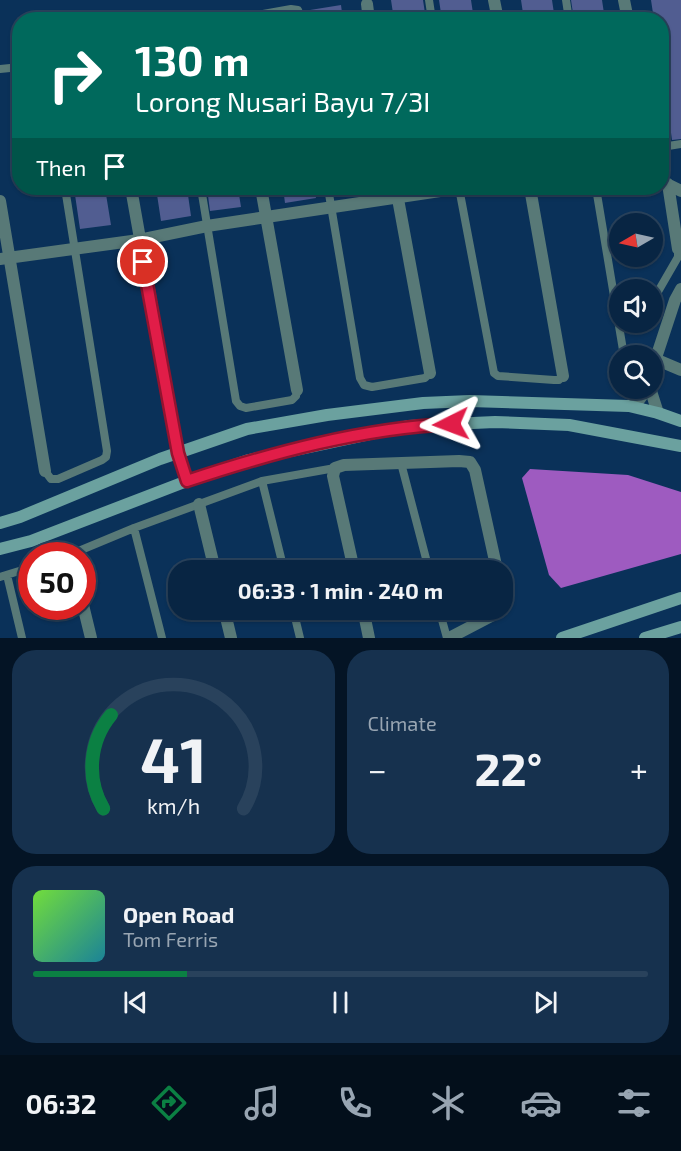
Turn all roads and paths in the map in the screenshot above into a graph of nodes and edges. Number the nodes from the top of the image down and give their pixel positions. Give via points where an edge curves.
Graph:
1 (274, 12) edge
2 (299, 12) edge
3 (66, 195) edge
4 (132, 195) edge
5 (202, 195) edge
6 (262, 195) edge
7 (329, 195) edge
8 (384, 195) edge
9 (398, 195) edge
10 (460, 195) edge
11 (531, 195) edge
12 (597, 195) edge
13 (667, 195) edge
14 (0, 201) edge
15 (331, 207) junction
16 (266, 217) junction
17 (207, 226) junction
18 (139, 240) junction
19 (75, 249) junction
20 (678, 249) joint
21 (5, 259) edge
22 (612, 279) edge
23 (663, 283) edge
24 (681, 289) edge
25 (660, 345) edge
26 (663, 366) edge
27 (681, 370) edge
28 (430, 373) joint
29 (563, 376) joint
30 (297, 390) joint
31 (640, 399) edge
32 (653, 399) edge
33 (629, 406) junction
34 (658, 413) junction
35 (681, 421) edge
36 (681, 446) edge
37 (178, 453) junction
38 (401, 463) junction
39 (335, 468) junction
40 (45, 471) joint
41 (187, 481) junction
42 (262, 481) junction
43 (199, 504) junction
44 (0, 523) edge
45 (134, 528) junction
46 (96, 544) edge
47 (0, 549) edge
48 (213, 560) edge
49 (282, 560) edge
50 (352, 560) edge
51 (426, 560) edge
52 (495, 560) edge
53 (18, 571) edge
54 (3, 576) edge
55 (681, 598) edge
56 (86, 620) edge
57 (227, 620) edge
58 (296, 620) edge
59 (365, 620) edge
60 (442, 620) edge
61 (485, 620) edge
62 (681, 627) edge
63 (22, 638) edge
64 (91, 638) edge
65 (162, 638) edge
66 (231, 638) edge
67 (300, 638) edge
68 (369, 638) edge
69 (448, 638) edge
70 (562, 638) edge
71 (645, 638) edge

1 - 2 lane
3 - 19 lane
4 - 18 street
5 - 17 lane
6 - 16 street
7 - 15 lane
8 - 15 street
9 - 28 street
10 - 29 lane via 494,373 554,380
11 - 29 street
12 - 22 lane
13 - 20 street
14 - 21 street
15 - 16 street
15 - 28 lane via 364,385 425,378
16 - 17 street
16 - 30 street
17 - 18 street
17 - 30 lane via 236,401 246,408 292,400
18 - 19 street
18 - 37 street
19 - 21 street
19 - 40 lane via 106,451 102,460 58,479 51,479
20 - 23 lane via 678,257
21 - 40 street
24 - 25 street
26 - 27 street
31 - 33 street
32 - 34 street
33 - 34 main road
33 - 37 main road via 423,403 247,429
34 - 35 main road
36 - 41 main road via 569,425 495,422 408,426 249,460
37 - 41 street
37 - 44 main road
38 - 39 street
38 - 51 lane
38 - 52 street via 470,462
39 - 42 lane
39 - 50 street via 333,476
41 - 47 main road via 31,541
42 - 43 lane
42 - 49 lane
43 - 45 lane
43 - 48 street
45 - 46 lane
45 - 65 lane
53 - 54 lane
54 - 63 lane
55 - 70 main road
56 - 64 street
57 - 66 street
58 - 67 lane
59 - 68 street
60 - 69 lane
61 - 69 street
62 - 71 main road

